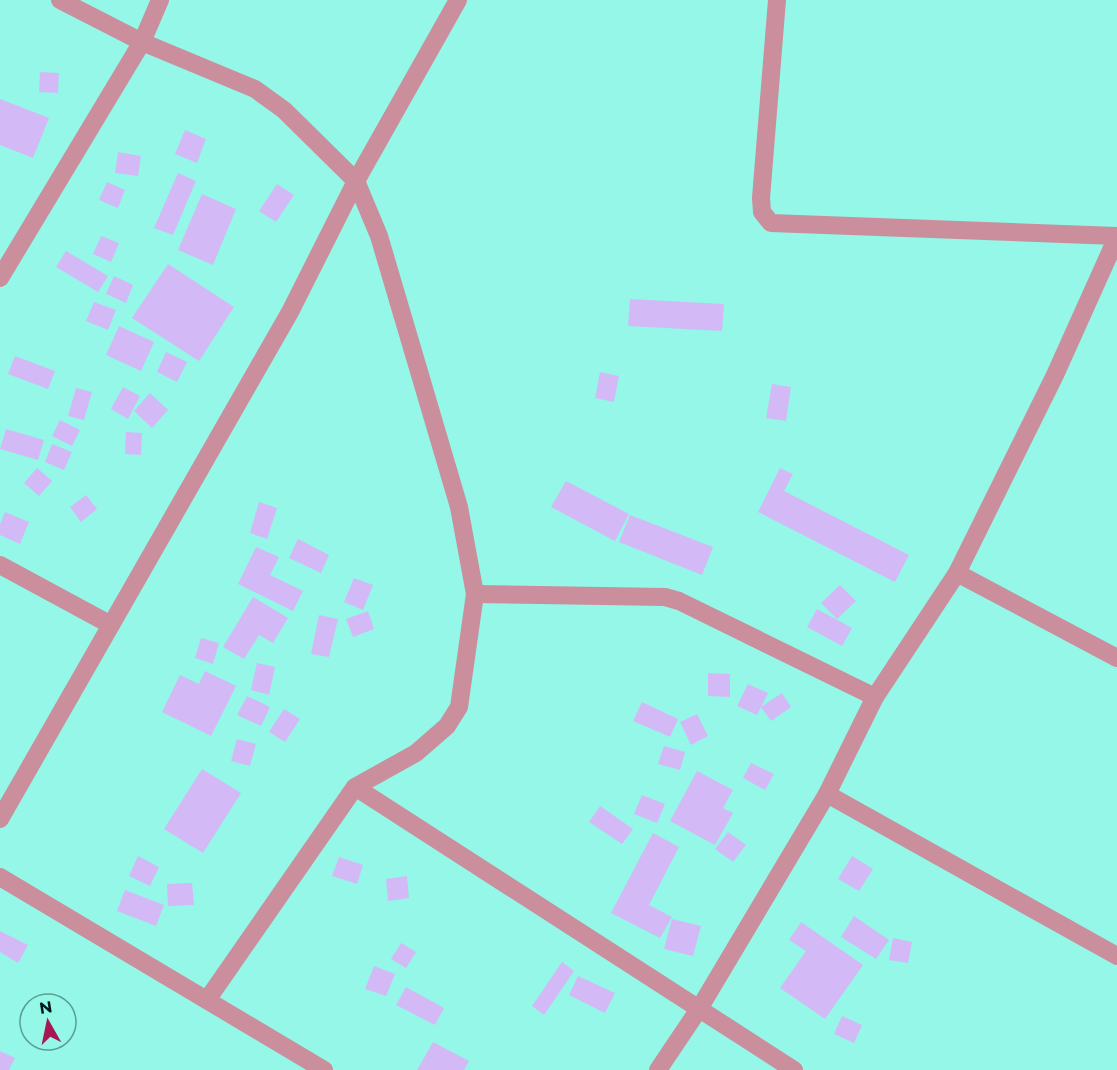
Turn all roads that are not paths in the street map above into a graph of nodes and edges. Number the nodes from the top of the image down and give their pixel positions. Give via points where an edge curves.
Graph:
1 (60, 0) edge
2 (160, 0) edge
3 (458, 0) edge
4 (777, 0) edge
5 (142, 42) junction
6 (356, 182) junction
7 (1117, 237) edge
8 (0, 278) edge
9 (0, 565) edge
10 (957, 573) junction
11 (475, 594) junction
12 (111, 625) junction
13 (1117, 658) edge
14 (875, 697) junction
15 (355, 787) junction
16 (827, 794) junction
17 (0, 819) edge
18 (0, 877) edge
19 (1117, 956) edge
20 (207, 1000) junction
21 (699, 1009) junction
22 (324, 1070) edge
23 (658, 1070) edge
24 (794, 1070) edge

1 - 5 street
2 - 5 street
3 - 6 street
4 - 7 street via 761,198 762,212 771,222
5 - 6 street via 230,77 271,99
5 - 8 street
6 - 11 street via 379,236 459,507
6 - 12 street via 290,312
7 - 10 street via 1055,375
9 - 12 street
10 - 13 street
10 - 14 street
11 - 14 street via 665,597
11 - 15 street via 455,717 416,753
12 - 17 street
14 - 16 street
15 - 20 street
15 - 21 street
16 - 19 street
16 - 21 street
18 - 20 street
20 - 22 street
21 - 23 street
21 - 24 street

